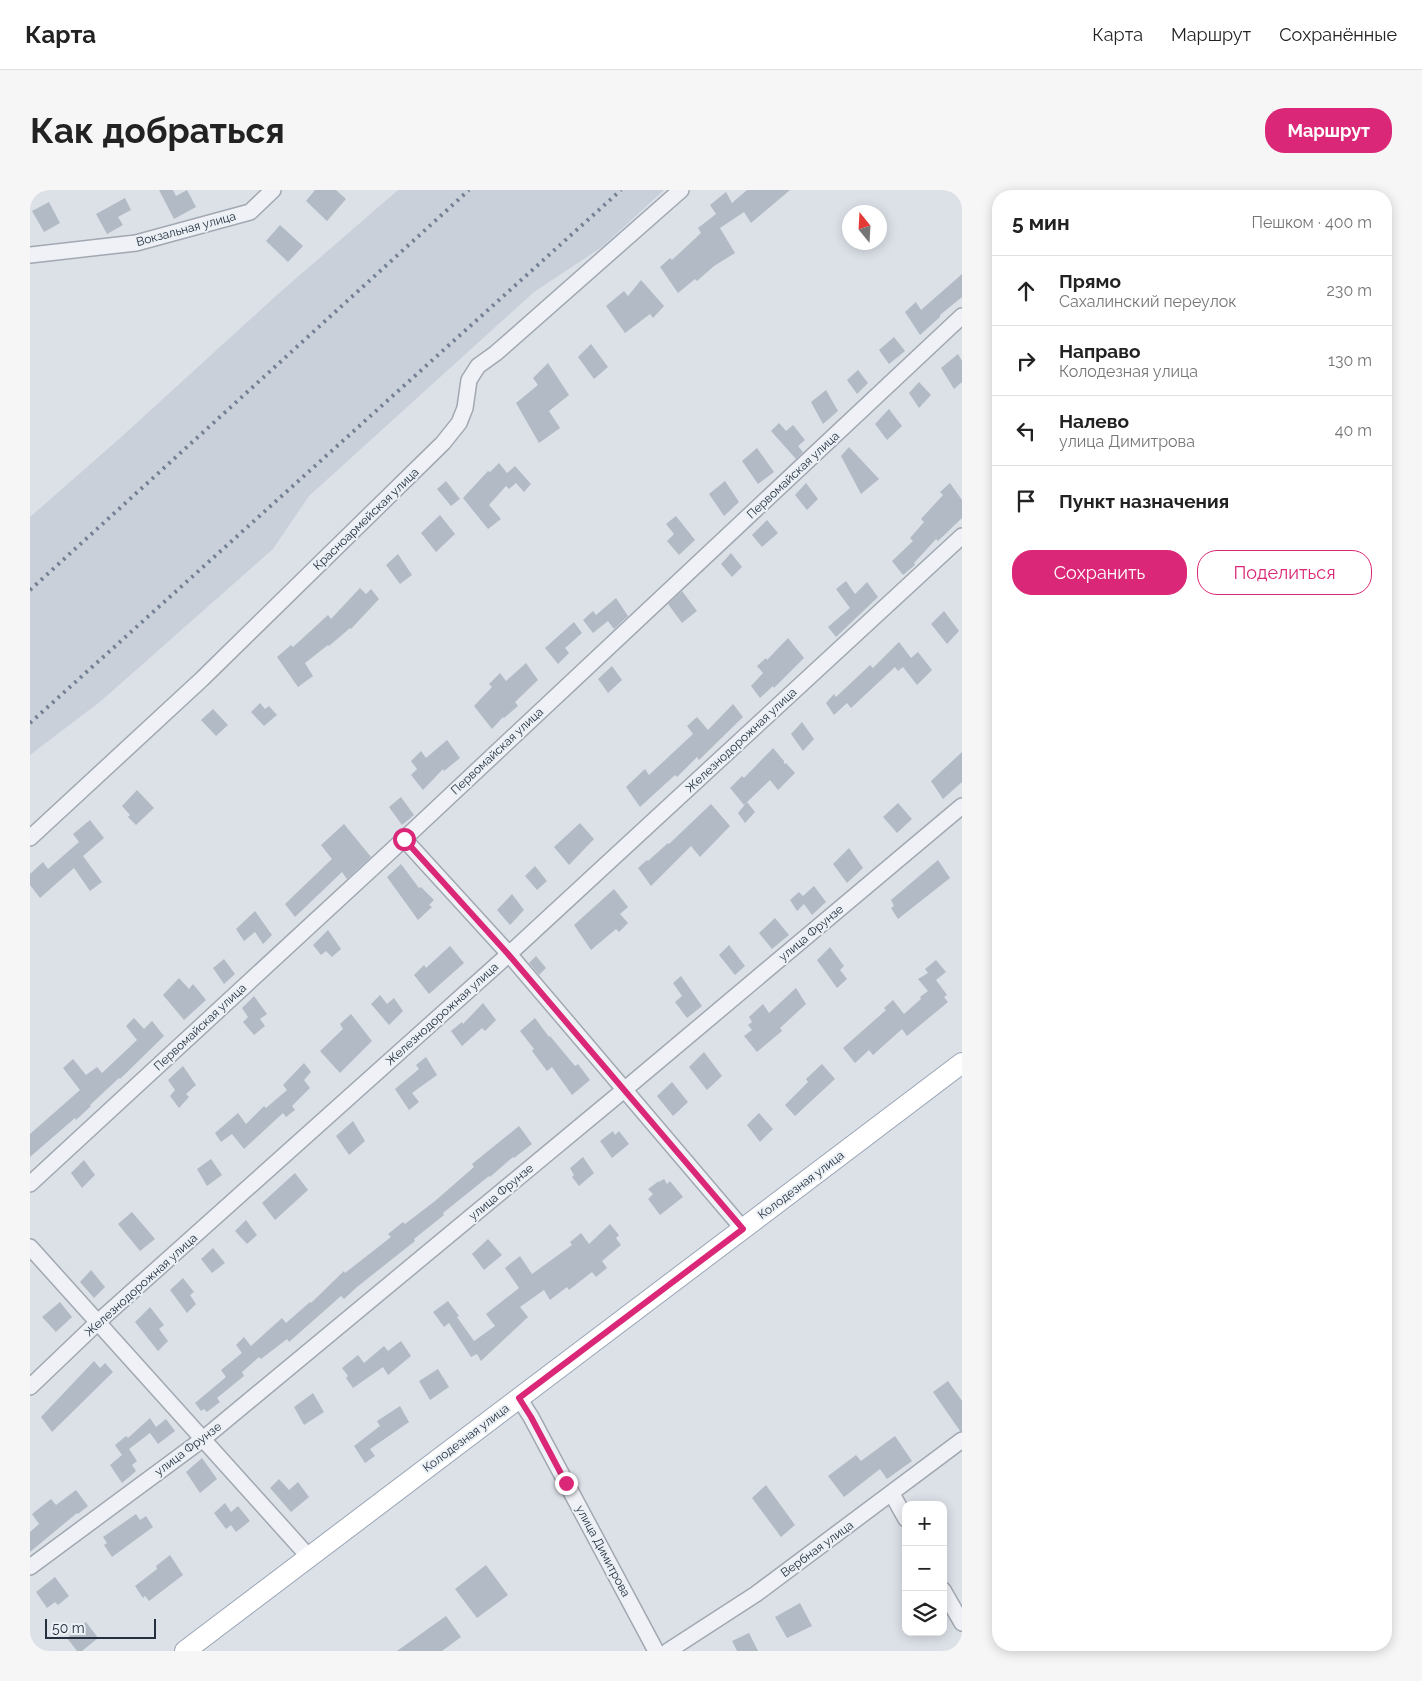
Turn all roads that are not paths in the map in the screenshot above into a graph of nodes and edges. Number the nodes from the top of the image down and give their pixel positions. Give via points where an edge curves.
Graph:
1 (273, 190) edge
2 (681, 190) edge
3 (30, 255) edge
4 (962, 316) edge
5 (962, 536) edge
6 (962, 806) edge
7 (30, 838) edge
8 (404, 839) junction
9 (508, 954) junction
10 (962, 1063) edge
11 (624, 1090) junction
12 (30, 1184) edge
13 (743, 1229) junction
14 (30, 1246) edge
15 (98, 1322) junction
16 (30, 1387) edge
17 (519, 1398) junction
18 (203, 1439) junction
19 (962, 1440) edge
20 (892, 1494) junction
21 (902, 1512) edge
22 (310, 1557) junction
23 (30, 1567) edge
24 (944, 1591) edge
25 (962, 1623) edge
26 (185, 1651) edge
27 (656, 1651) edge
28 (668, 1651) edge

1 - 3 street, Вокзальная улица via 250,212 136,243
2 - 7 street, Красноармейская улица via 478,366 469,380 459,423 443,443 202,679
4 - 8 street, Первомайская улица
5 - 9 street, Железнодорожная улица
6 - 11 street, улица Фрунзе
8 - 9 street
8 - 12 street, Первомайская улица
9 - 11 street
9 - 15 street, Железнодорожная улица
10 - 13 main road, Колодезная улица
11 - 13 street
11 - 18 street, улица Фрунзе
13 - 17 main road, Колодезная улица
14 - 15 street
15 - 16 street, Железнодорожная улица
15 - 18 street
17 - 22 main road, Колодезная улица
17 - 27 street, улица Димитрова
18 - 22 street
18 - 23 street, улица Фрунзе
19 - 20 street, Вербная улица
20 - 21 street
20 - 28 street, Вербная улица via 756,1594
22 - 26 main road, Колодезная улица
24 - 25 street

